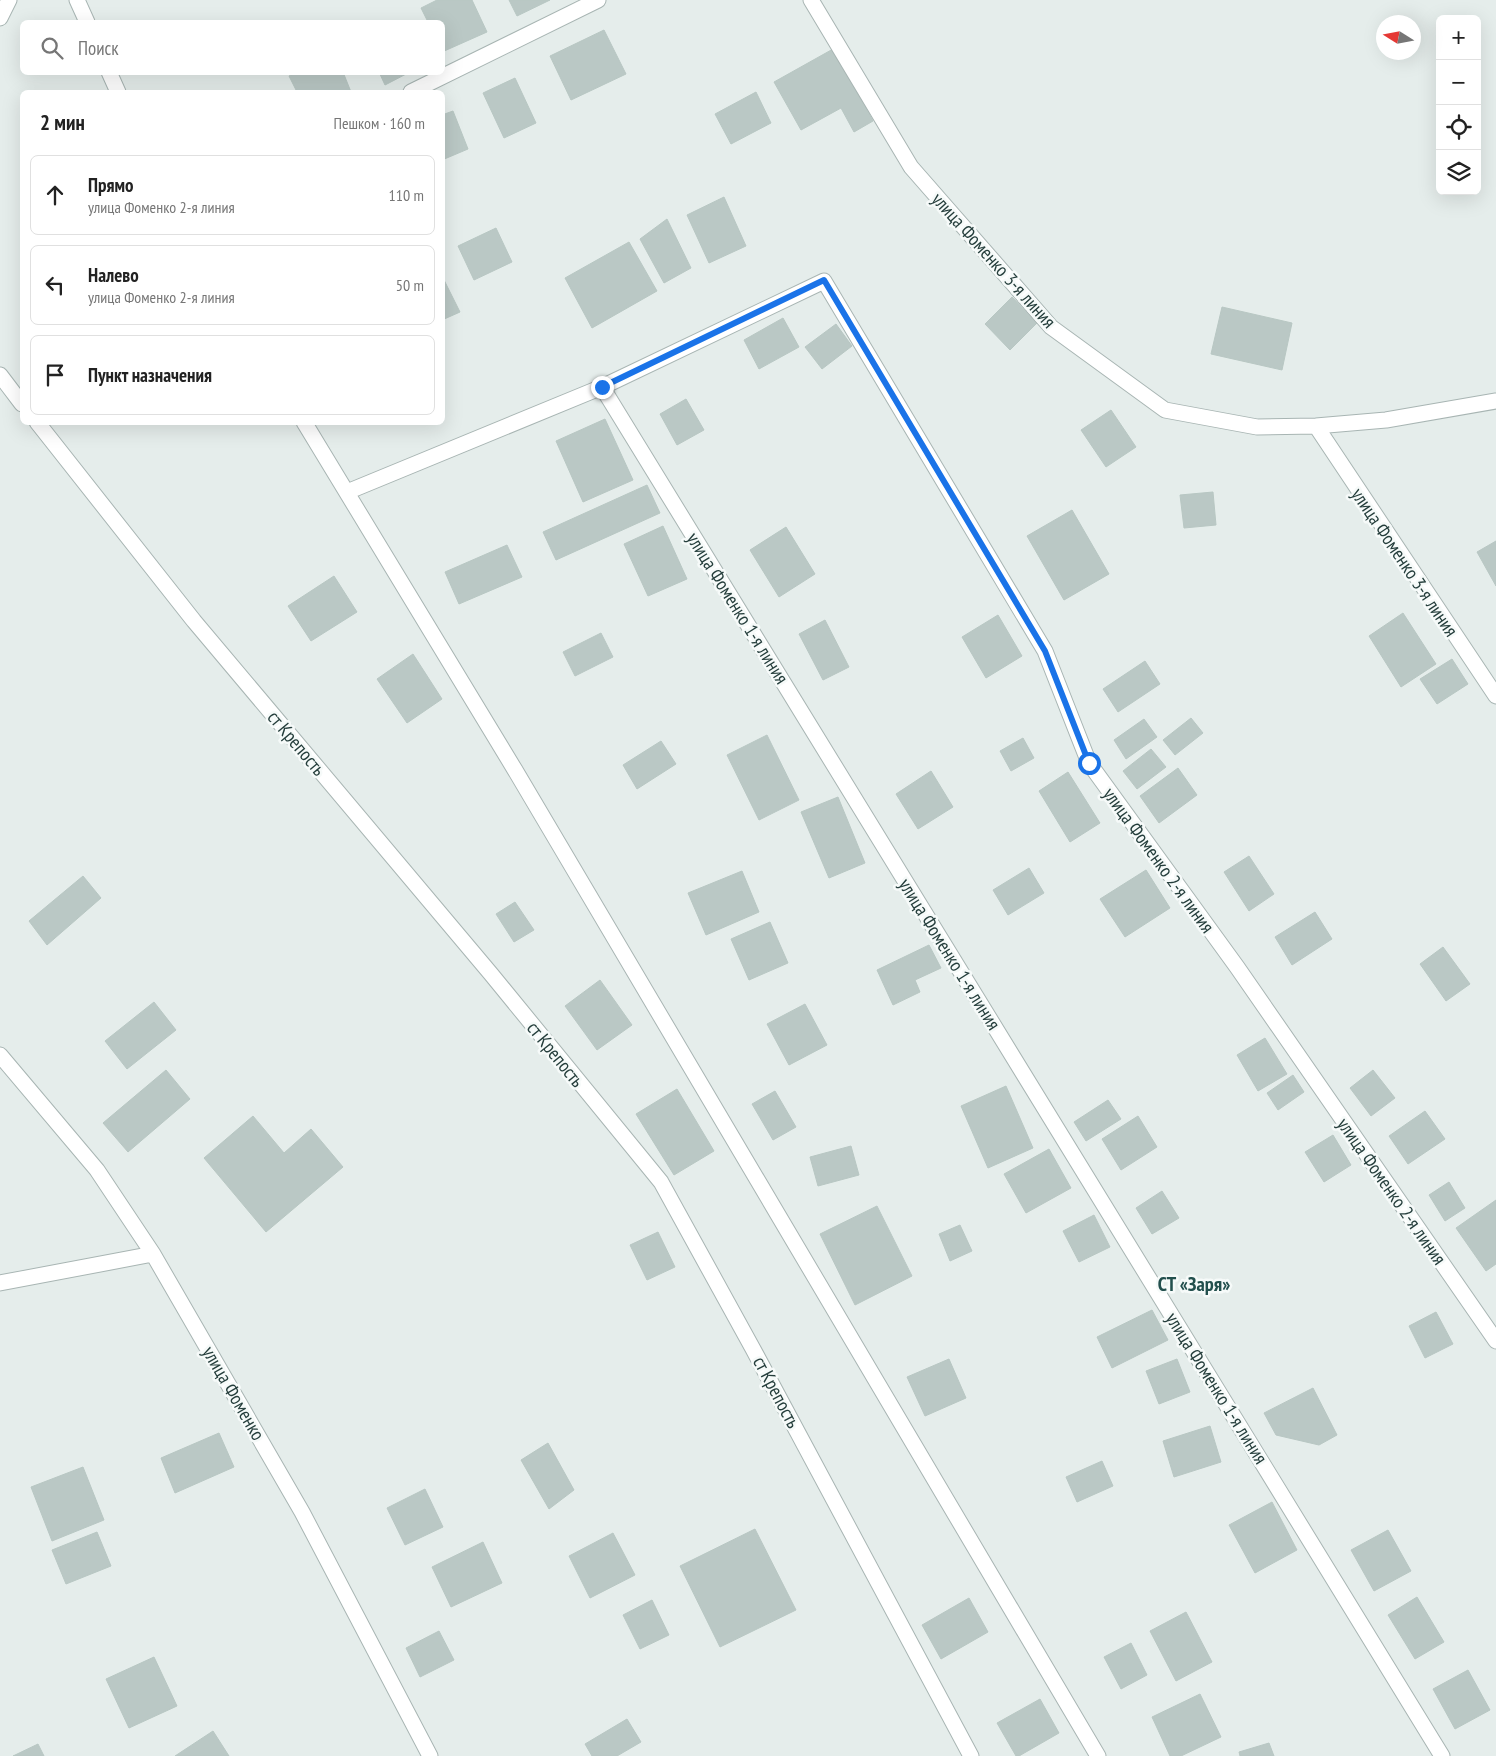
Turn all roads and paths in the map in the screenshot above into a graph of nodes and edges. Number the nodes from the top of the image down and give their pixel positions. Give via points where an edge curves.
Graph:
1 (9, 0) edge
2 (77, 0) edge
3 (598, 0) edge
4 (811, 0) edge
5 (0, 18) edge
6 (86, 20) edge
7 (111, 75) edge
8 (117, 90) edge
9 (415, 90) edge
10 (0, 375) edge
11 (602, 387) junction
12 (20, 401) edge
13 (1496, 402) edge
14 (40, 425) edge
15 (306, 425) edge
16 (1316, 426) junction
17 (347, 492) junction
18 (1496, 696) edge
19 (0, 1055) edge
20 (153, 1254) junction
21 (0, 1282) edge
22 (1496, 1340) edge
23 (430, 1756) edge
24 (972, 1756) edge
25 (1098, 1756) edge
26 (1442, 1756) edge

1 - 5 street
2 - 6 street
3 - 9 street
4 - 16 street, улица Фоменко 3-я линия via 911,167 1051,327 1165,410 1257,427
7 - 8 street
10 - 12 street
11 - 17 street
11 - 22 street, улица Фоменко 2-я линия via 824,280 1045,651 1089,763 1243,976
11 - 26 street, улица Фоменко 1-я линия
13 - 16 street, улица Фоменко 3-я линия via 1386,420
14 - 24 street, ст Крепость via 194,621 485,966 661,1182
15 - 17 street
16 - 18 street, улица Фоменко 3-я линия
17 - 25 street
19 - 20 street, улица Фоменко via 97,1170
20 - 21 street
20 - 23 street, улица Фоменко via 302,1512

